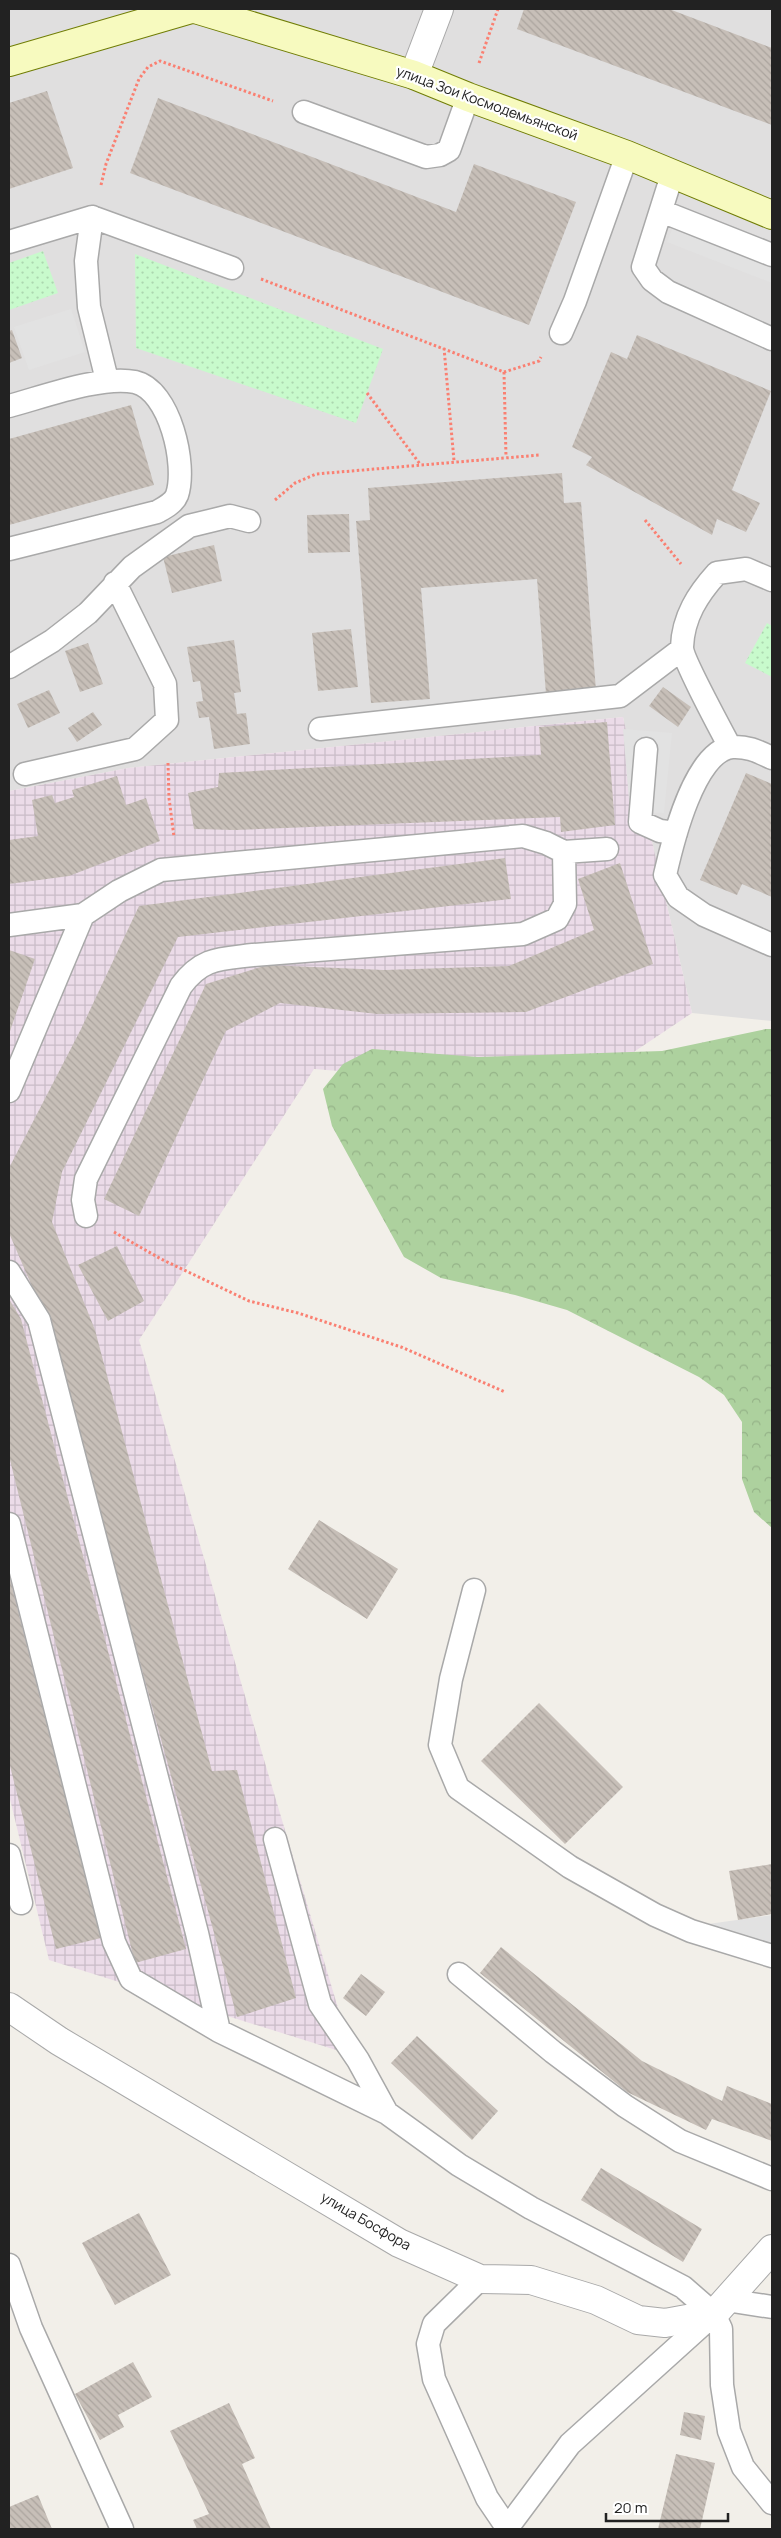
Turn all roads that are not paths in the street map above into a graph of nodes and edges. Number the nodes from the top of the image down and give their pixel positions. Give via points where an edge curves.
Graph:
1 (193, 9) edge
2 (438, 9) edge
3 (9, 62) edge
4 (414, 75) junction
5 (468, 97) junction
6 (304, 112) road end
7 (627, 154) junction
8 (672, 175) junction
9 (661, 211) junction
10 (772, 215) edge
11 (92, 217) junction
12 (9, 242) edge
13 (772, 255) edge
14 (232, 268) road end
15 (561, 333) road end
16 (772, 339) edge
17 (107, 380) junction
18 (9, 406) edge
19 (249, 522) road end
20 (9, 549) edge
21 (772, 580) edge
22 (115, 583) junction
23 (682, 649) junction
24 (9, 667) edge
25 (320, 729) dead end
26 (730, 747) junction
27 (646, 749) dead end
28 (772, 758) edge
29 (25, 774) dead end
30 (676, 833) junction
31 (607, 849) dead end
32 (564, 852) junction
33 (83, 915) junction
34 (9, 925) edge
35 (772, 946) edge
36 (9, 1091) edge
37 (86, 1216) road end
38 (9, 1272) edge
39 (9, 1524) edge
40 (474, 1590) dead end
41 (275, 1839) dead end
42 (9, 1855) edge
43 (21, 1903) dead end
44 (772, 1956) edge
45 (459, 1974) dead end
46 (9, 2007) edge
47 (219, 2031) junction
48 (387, 2113) junction
49 (772, 2179) edge
50 (772, 2248) edge
51 (9, 2265) edge
52 (480, 2279) junction
53 (720, 2307) junction
54 (772, 2307) edge
55 (772, 2503) edge
56 (508, 2528) edge
57 (122, 2529) edge

1 - 3 main road
1 - 4 main road, улица Зои Космодемьянской
2 - 4 street
4 - 5 main road, улица Зои Космодемьянской
5 - 6 lane via 449,150 426,157
5 - 7 main road, улица Зои Космодемьянской
7 - 8 main road, улица Зои Космодемьянской
7 - 15 lane
8 - 9 lane
8 - 10 main road, улица Зои Космодемьянской
9 - 13 lane
9 - 16 lane via 643,267 652,280 668,292
11 - 12 lane
11 - 14 lane
11 - 17 lane via 86,261 89,307
17 - 18 lane
17 - 20 lane via 137,382 157,396 169,420 180,465 176,495 171,504 157,512
19 - 22 lane via 230,516 189,526
21 - 23 lane via 746,569 717,573 702,590 687,617
22 - 24 lane via 88,613 52,641
22 - 29 lane via 165,684 167,720 135,749
23 - 25 lane via 620,696
23 - 26 lane
26 - 28 lane via 748,747
26 - 30 lane via 714,757 696,779
27 - 30 lane via 640,822 660,831
30 - 35 lane via 665,875 678,896 704,915
31 - 32 lane
32 - 33 lane via 524,836 161,870 119,890
32 - 37 lane via 565,904 557,920 523,934 253,955 199,965 181,986 86,1179 83,1200
33 - 34 lane
33 - 36 lane
38 - 47 lane via 39,1320 197,1933
39 - 47 lane via 114,1942 131,1978
40 - 44 lane via 451,1679 440,1746 458,1788 570,1867 655,1915 691,1931
41 - 48 lane via 320,2004 358,2060
42 - 43 lane
45 - 49 lane via 553,2052 633,2111 680,2141
46 - 52 street, улица Босфора via 59,2041 399,2243
47 - 48 lane
48 - 53 lane via 459,2166 531,2208
50 - 53 street
51 - 57 lane via 31,2328
52 - 53 street via 531,2280 596,2300 638,2320 665,2323
52 - 56 lane via 434,2324 428,2344 434,2379 487,2498
53 - 54 lane
53 - 55 lane via 722,2385 729,2431 744,2467
53 - 56 lane via 570,2444

